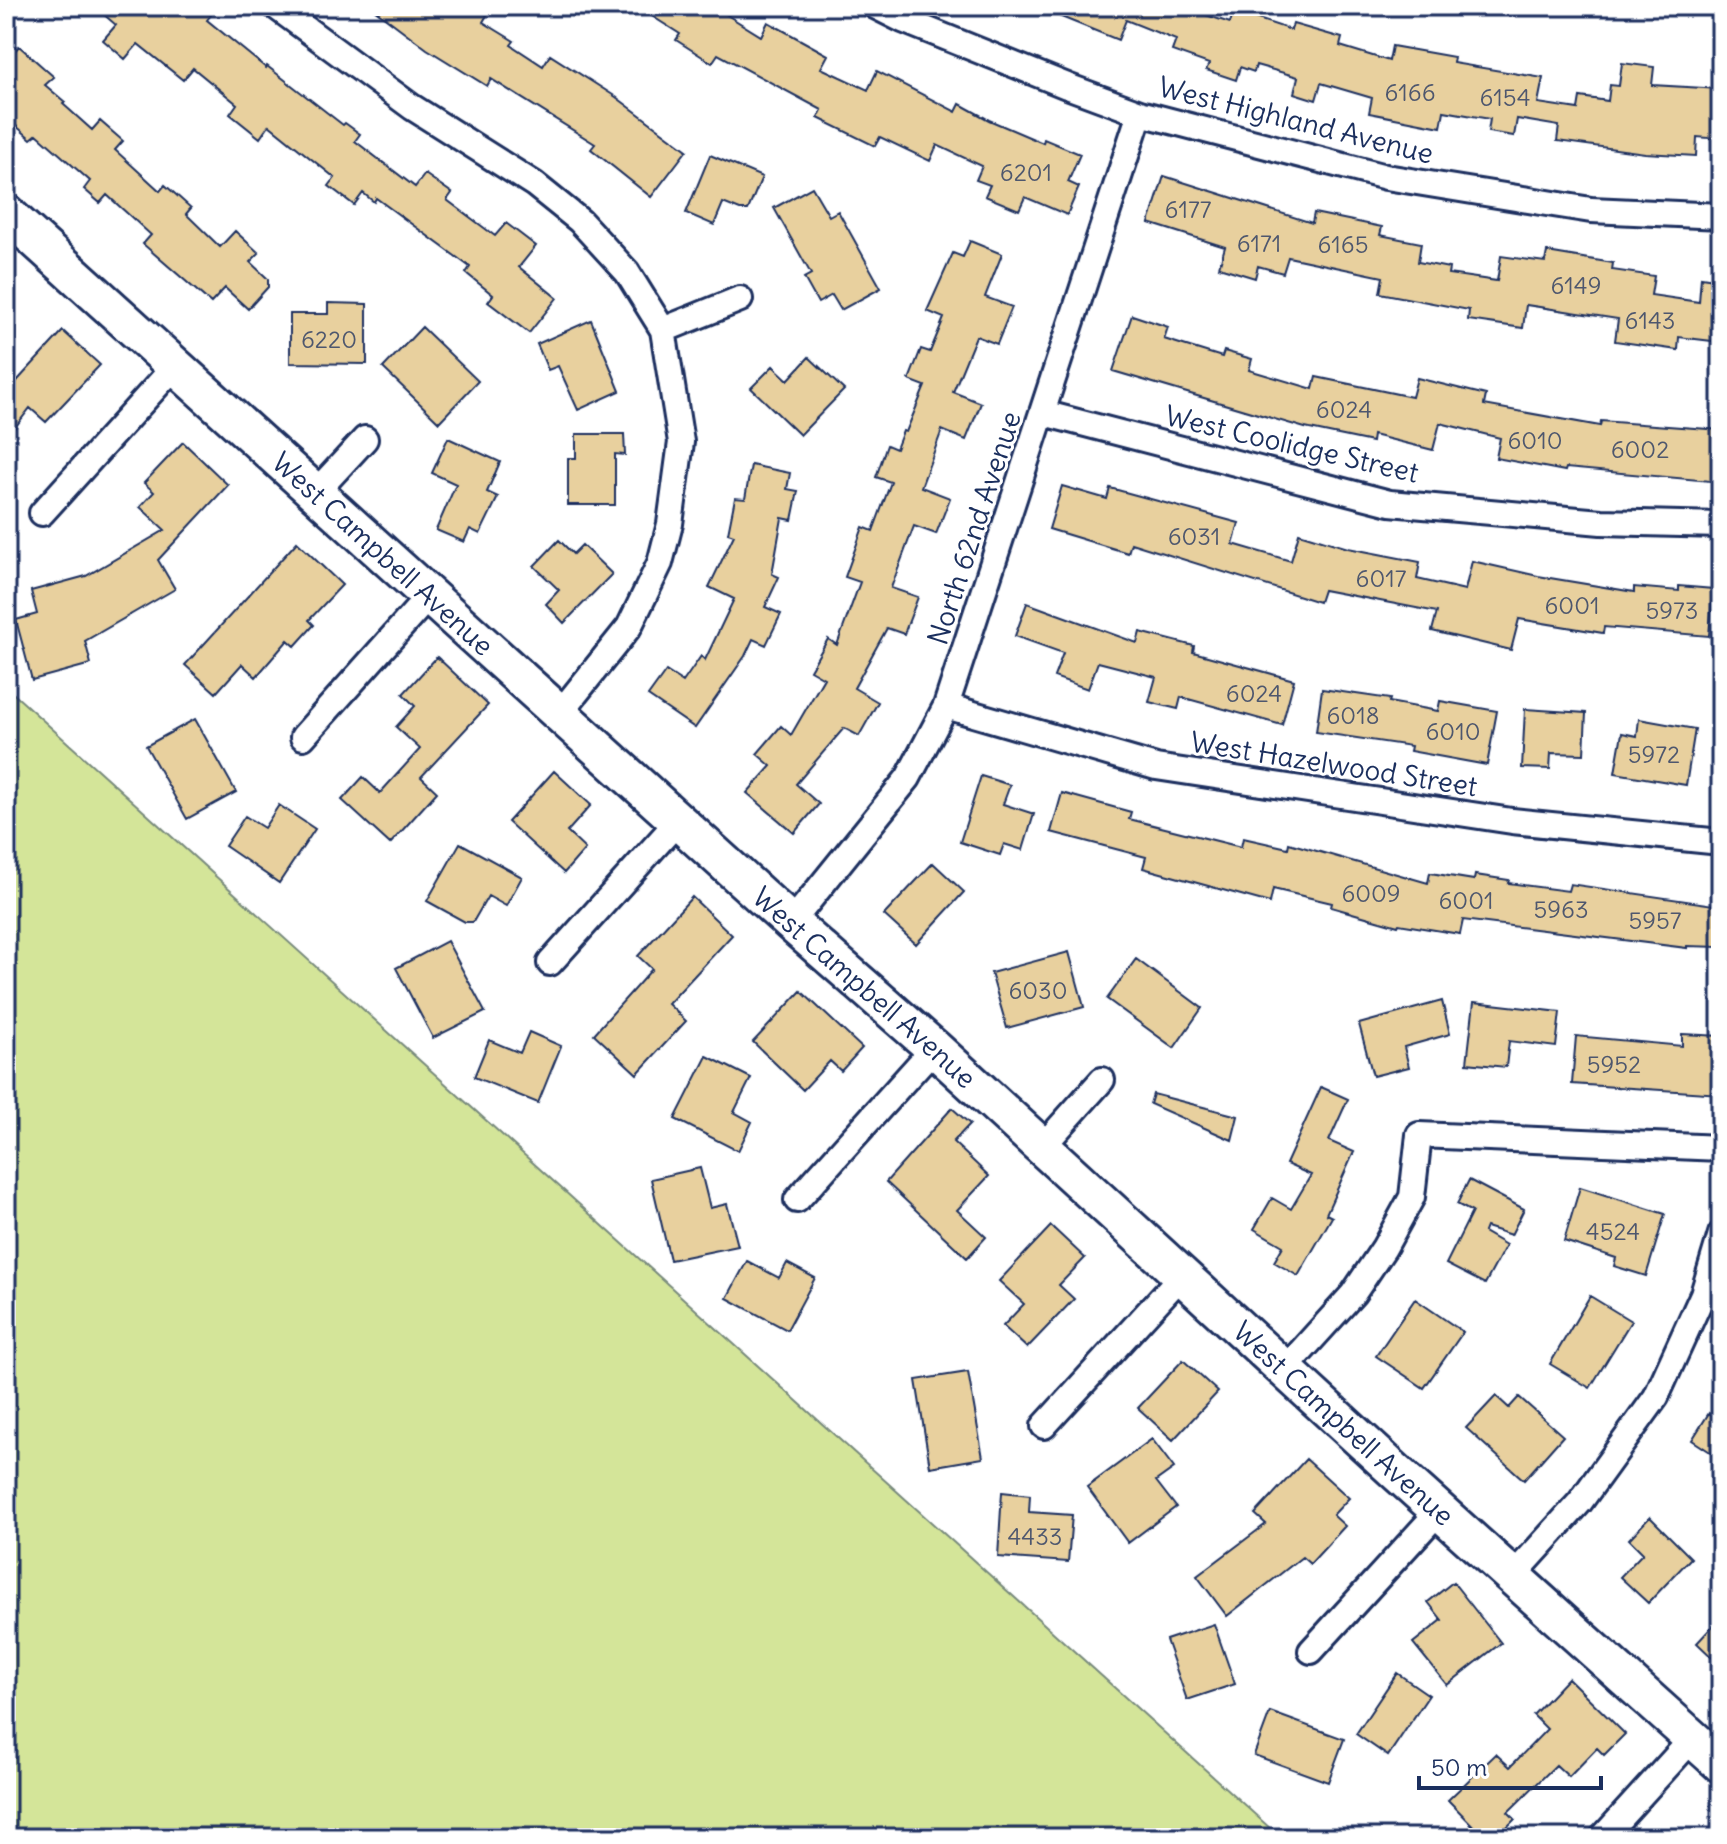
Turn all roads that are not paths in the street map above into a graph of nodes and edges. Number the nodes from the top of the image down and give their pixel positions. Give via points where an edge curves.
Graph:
1 (275, 6) edge
2 (875, 6) edge
3 (1140, 113) junction
4 (6, 213) edge
5 (1721, 216) edge
6 (740, 299) dead end
7 (663, 330) junction
8 (175, 366) junction
9 (1043, 413) junction
10 (365, 439) dead end
11 (316, 492) junction
12 (42, 513) dead end
13 (1721, 525) edge
14 (429, 596) junction
15 (946, 706) junction
16 (560, 713) junction
17 (303, 737) dead end
18 (678, 821) junction
19 (1721, 842) edge
20 (791, 923) junction
21 (550, 963) dead end
22 (934, 1048) junction
23 (1102, 1080) dead end
24 (1042, 1147) junction
25 (1721, 1148) edge
26 (797, 1200) dead end
27 (1721, 1234) edge
28 (1182, 1275) junction
29 (1285, 1369) junction
30 (1044, 1426) dead end
31 (1440, 1510) junction
32 (1513, 1576) junction
33 (1311, 1651) dead end
34 (1693, 1738) junction
35 (1721, 1764) edge
36 (1602, 1838) edge

1 - 7 street via 580,221 627,272
2 - 3 street, West Highland Avenue
3 - 5 street, West Highland Avenue via 1386,177 1591,210
3 - 9 street, North 62nd Avenue
4 - 8 street, West Campbell Avenue
6 - 7 street
7 - 16 street via 681,442 660,563 629,627
8 - 11 street, West Campbell Avenue
8 - 12 street
9 - 13 street, West Coolidge Street via 1390,503 1601,522
9 - 15 street, North 62nd Avenue
10 - 11 street
11 - 14 street, West Campbell Avenue
14 - 16 street, West Campbell Avenue
14 - 17 street
15 - 19 street, West Hazelwood Street via 1156,767 1512,821
15 - 20 street, North 62nd Avenue via 908,778
16 - 18 street, West Campbell Avenue
18 - 20 street, West Campbell Avenue
18 - 21 street
20 - 22 street, West Campbell Avenue
22 - 24 street, West Campbell Avenue
22 - 26 street
23 - 24 street
24 - 28 street, West Campbell Avenue
25 - 29 street via 1419,1135 1412,1197 1384,1248 1353,1294
27 - 32 street via 1703,1294 1656,1397 1580,1502
28 - 29 street, West Campbell Avenue
28 - 30 street
29 - 31 street, West Campbell Avenue
31 - 32 street, West Campbell Avenue
31 - 33 street
32 - 34 street, West Campbell Avenue
34 - 35 street, West Campbell Avenue
34 - 36 street

